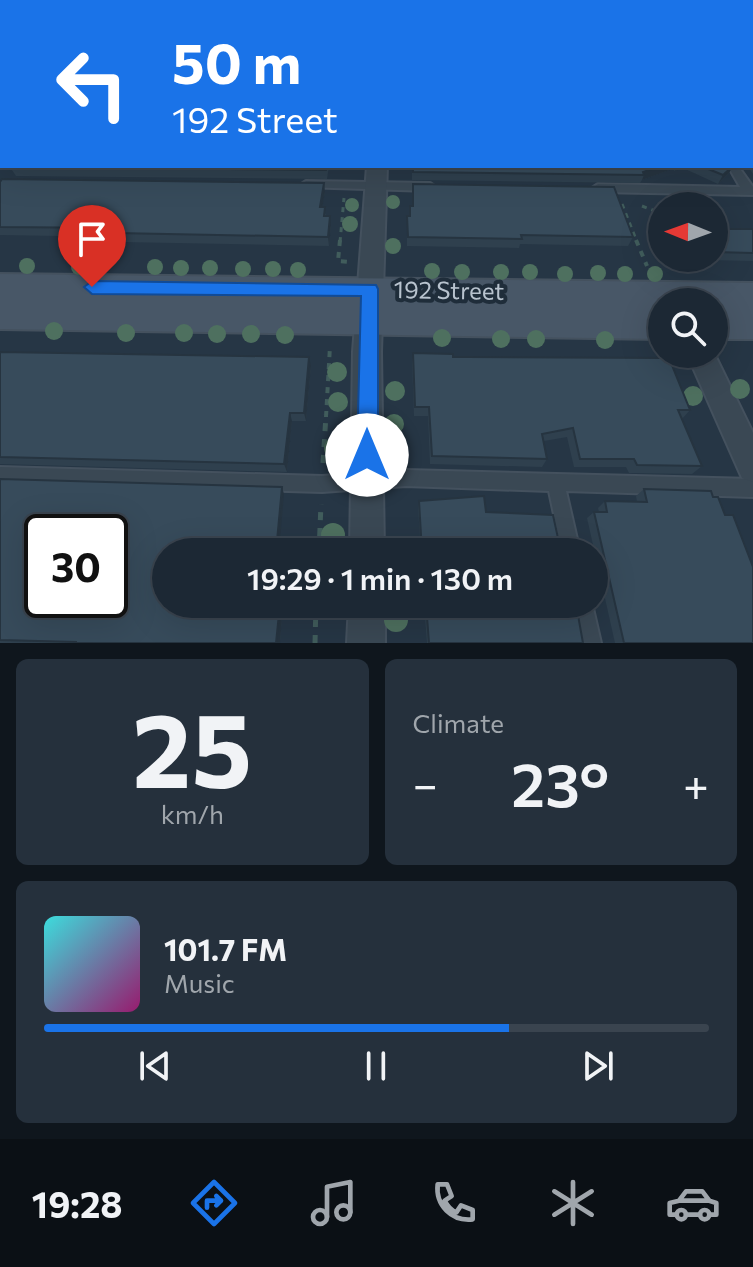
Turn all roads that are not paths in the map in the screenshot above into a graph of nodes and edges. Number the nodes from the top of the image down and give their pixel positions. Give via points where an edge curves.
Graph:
1 (734, 168) edge
2 (376, 176) edge
3 (286, 185) edge
4 (445, 187) edge
5 (585, 188) edge
6 (751, 191) edge
7 (0, 287) edge
8 (364, 291) junction
9 (753, 297) edge
10 (0, 314) edge
11 (648, 322) edge
12 (728, 324) edge
13 (753, 324) edge
14 (707, 368) edge
15 (753, 467) edge
16 (0, 475) edge
17 (368, 480) junction
18 (556, 484) junction
19 (753, 488) edge
20 (367, 538) edge
21 (568, 538) edge
22 (367, 618) edge
23 (585, 618) edge
24 (366, 643) edge
25 (591, 643) edge

1 - 6 lane
2 - 3 lane via 345,186
2 - 4 lane
2 - 8 street
5 - 6 lane
7 - 8 main road, 192 Street
8 - 9 main road, 192 Street
8 - 10 main road, 192 Street
8 - 11 main road, 192 Street
8 - 17 street
12 - 13 main road
14 - 15 street
16 - 17 lane via 322,484
17 - 18 lane
17 - 20 street
18 - 19 lane
18 - 21 lane
22 - 24 street
23 - 25 lane

